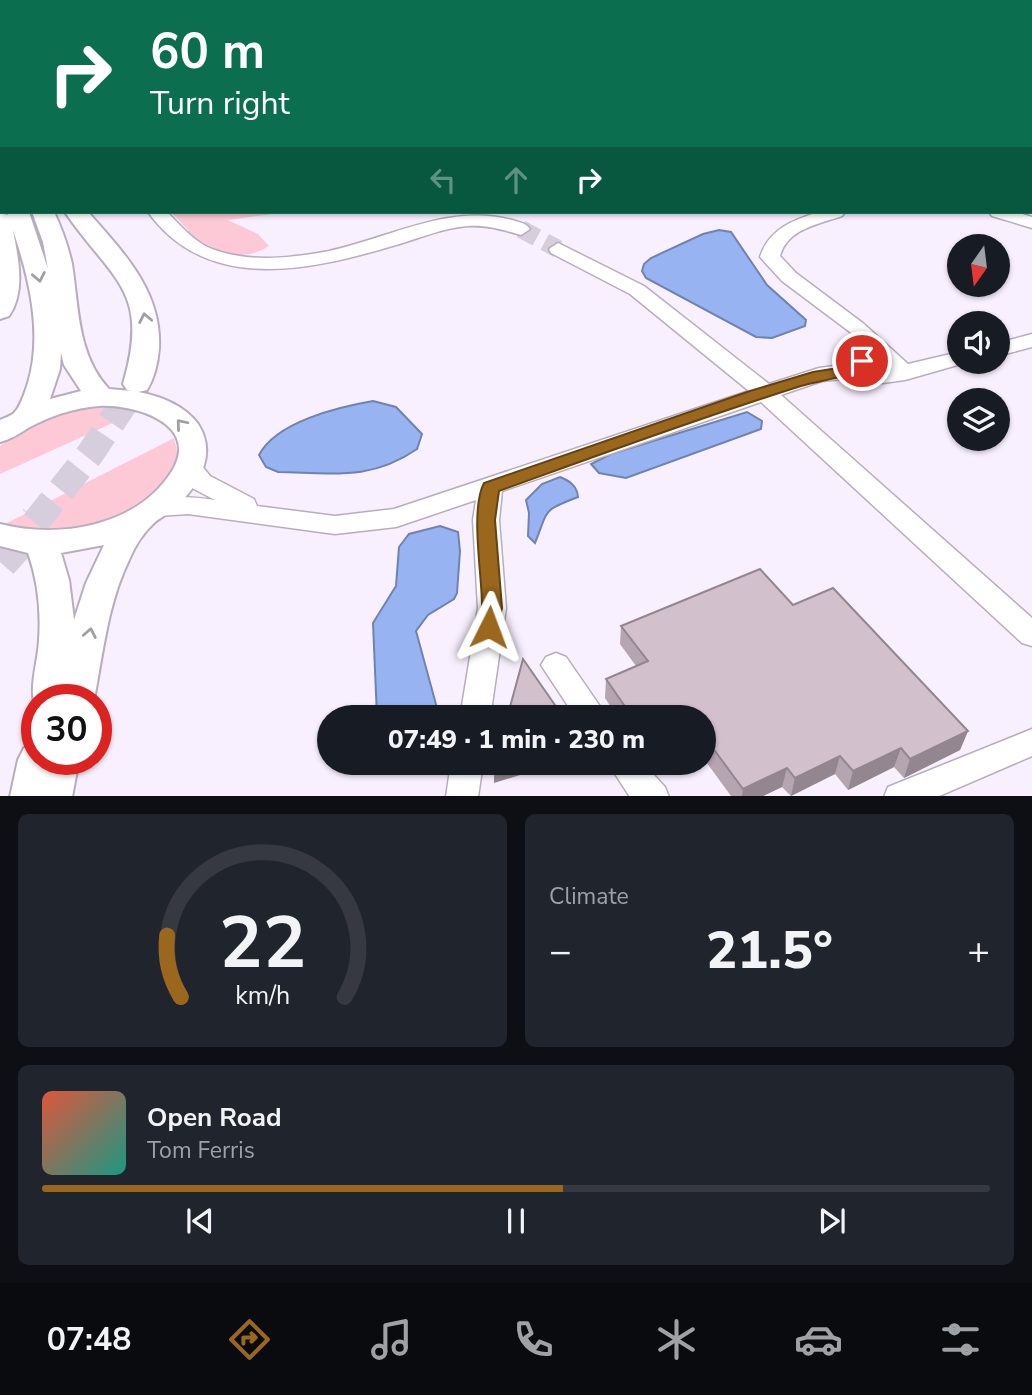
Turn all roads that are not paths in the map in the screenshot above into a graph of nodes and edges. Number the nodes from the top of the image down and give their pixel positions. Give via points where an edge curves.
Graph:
1 (19, 214) edge
2 (44, 214) edge
3 (78, 214) edge
4 (159, 214) edge
5 (831, 214) edge
6 (1004, 214) edge
7 (0, 219) edge
8 (1032, 223) edge
9 (521, 229) tunnel mouth
10 (558, 249) tunnel mouth
11 (0, 311) edge
12 (1032, 340) edge
13 (1010, 346) edge
14 (883, 355) junction
15 (947, 362) edge
16 (842, 372) junction
17 (905, 373) junction
18 (137, 384) tunnel mouth
19 (763, 392) junction
20 (102, 398) junction
21 (26, 417) junction
22 (0, 433) edge
23 (189, 467) junction
24 (490, 487) junction
25 (149, 512) junction
26 (264, 513) junction
27 (13, 540) edge
28 (1032, 635) edge
29 (556, 665) dead end
30 (52, 684) edge
31 (78, 684) edge
32 (477, 705) edge
33 (584, 705) edge
34 (1032, 742) edge
35 (35, 775) edge
36 (57, 775) edge
37 (465, 775) edge
38 (633, 775) edge
39 (30, 796) edge
40 (52, 796) edge
41 (462, 796) edge
42 (653, 796) edge
43 (900, 796) edge

1 -> 21 main road via 35,260 48,341 36,404
2 - 20 main road via 55,241 72,352 82,378
18 -> 3 main road via 148,345 140,298 124,269
4 - 9 street via 203,252 228,260 286,263 348,252 447,223 491,220
5 - 14 street via 784,232 772,244 770,257
6 - 8 street
7 - 11 main road via 8,281
10 - 19 street via 637,290
12 - 13 street
14 - 16 street
14 - 17 street
15 - 17 street
16 - 17 street
16 - 19 street
19 - 24 street
19 - 28 street
20 - 21 main road
23 -> 20 main road via 189,435 170,413 137,400
21 - 22 main road
23 - 25 main road via 177,488
23 - 26 street via 201,482 226,498
24 - 26 street via 370,522 335,524
24 - 32 street via 486,520 492,608
25 - 26 street via 188,505
25 - 27 main road via 75,541
31 -> 25 main road via 98,591 115,551
27 - 30 main road via 50,564 59,641
29 - 33 street
34 - 43 street
35 - 39 main road
36 - 40 main road
37 - 41 street
38 - 42 lane

